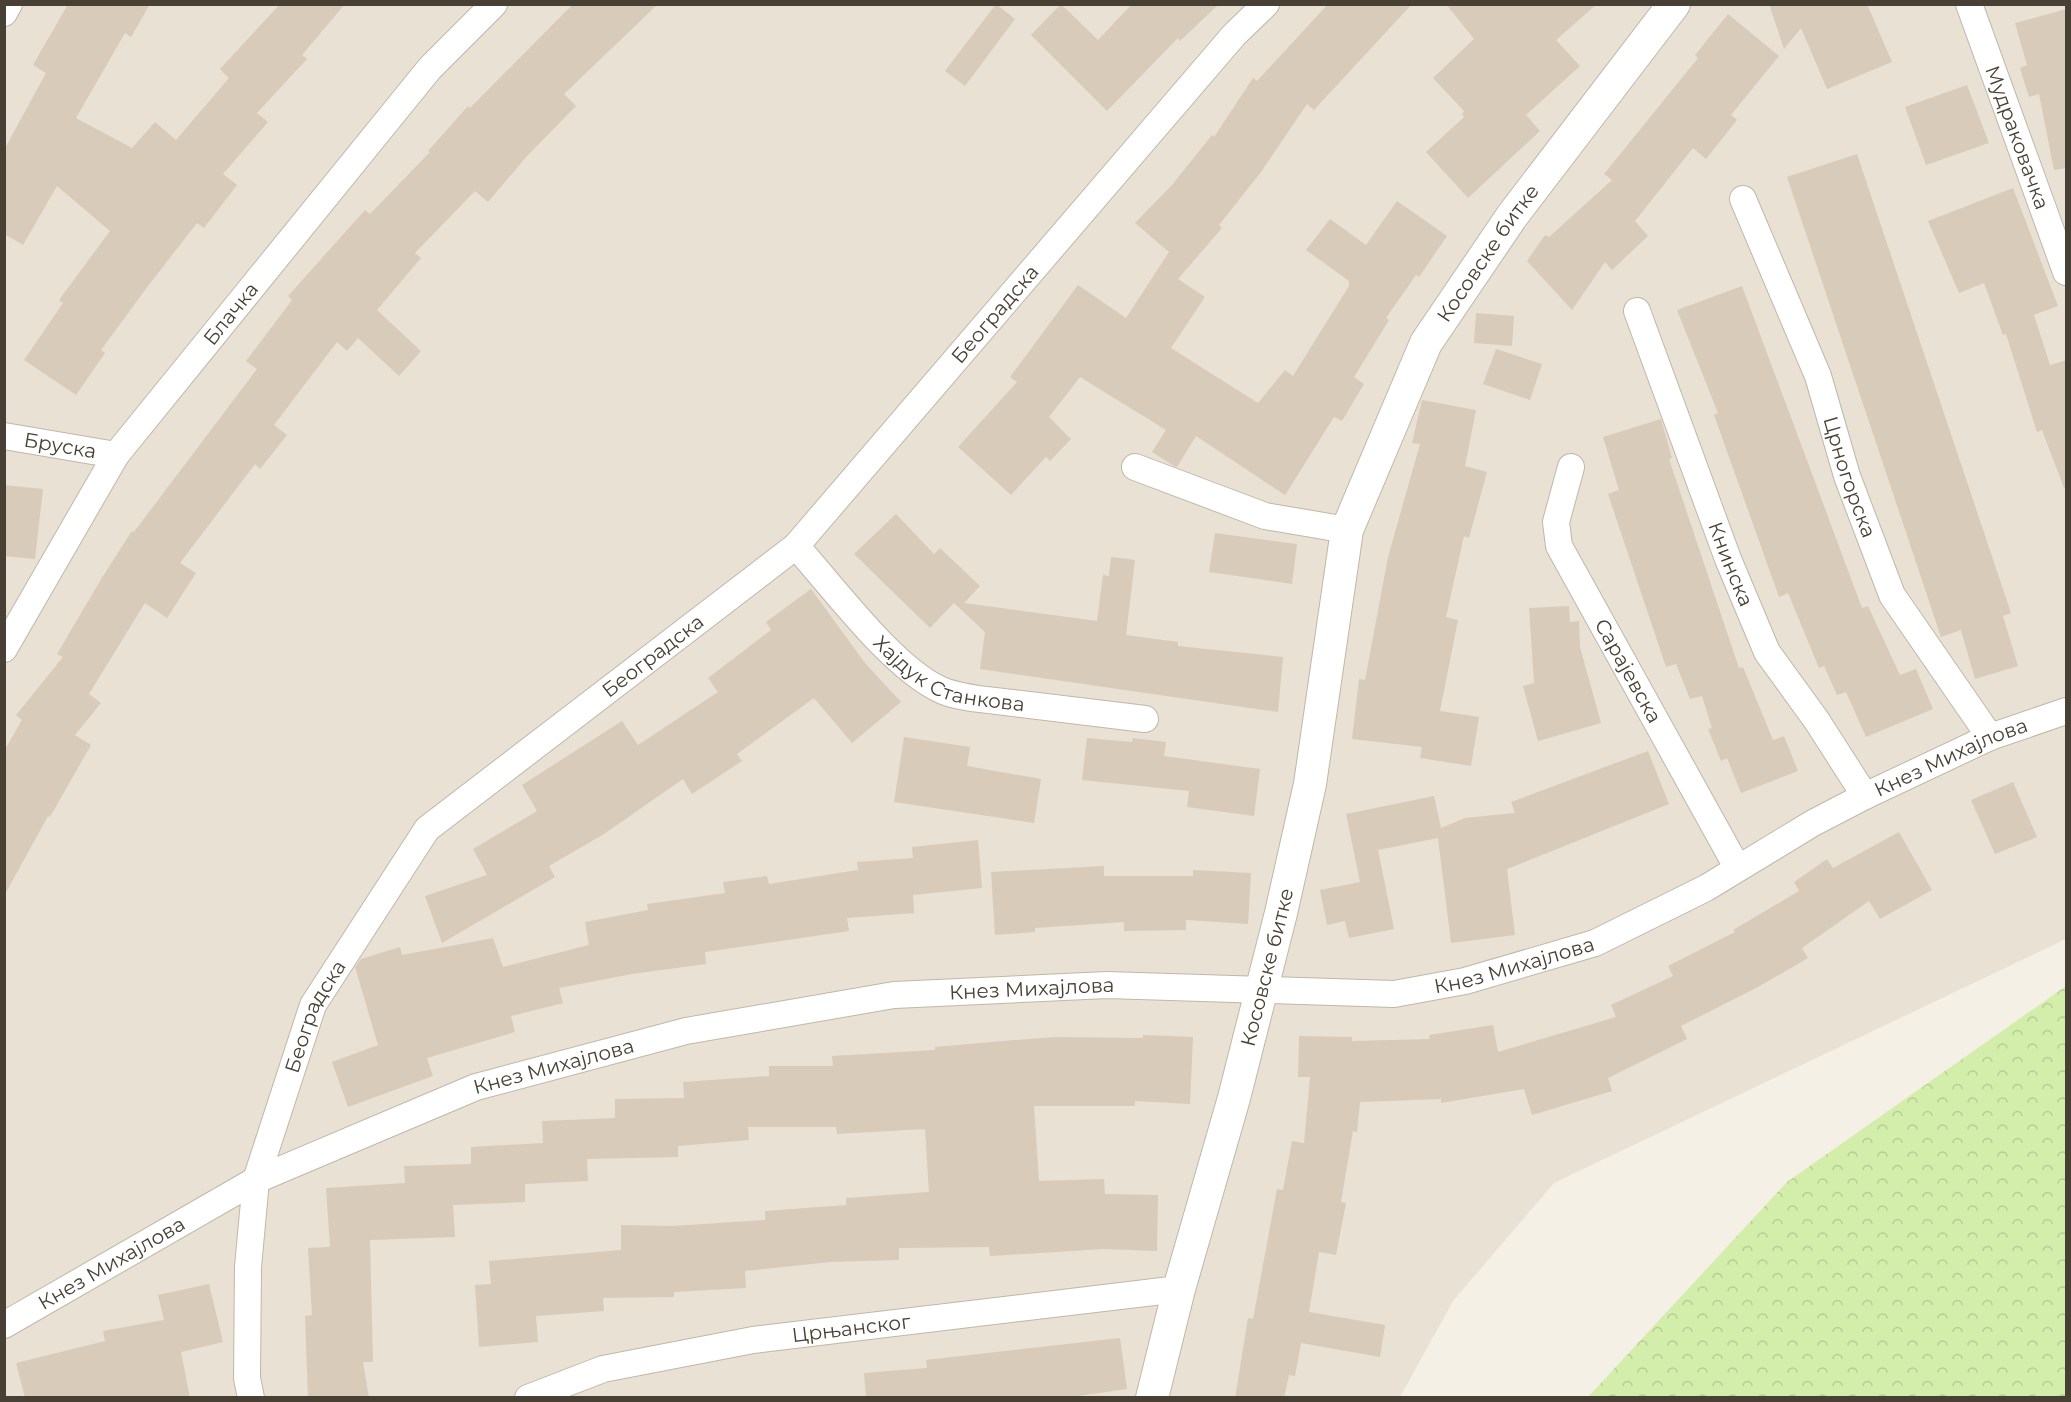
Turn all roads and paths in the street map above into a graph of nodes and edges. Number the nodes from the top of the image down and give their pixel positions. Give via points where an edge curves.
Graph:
1 (9, 4) edge
2 (494, 4) edge
3 (1266, 4) edge
4 (1674, 4) edge
5 (1969, 4) edge
6 (4, 13) edge
7 (1743, 199) dead end
8 (2067, 272) edge
9 (1637, 311) dead end
10 (4, 436) edge
11 (116, 455) junction
12 (1571, 466) dead end
13 (1135, 467) dead end
14 (1347, 530) junction
15 (796, 546) junction
16 (4, 649) edge
17 (2067, 711) edge
18 (1145, 719) dead end
19 (1990, 737) junction
20 (1865, 796) junction
21 (1737, 867) junction
22 (1261, 987) junction
23 (256, 1180) junction
24 (1179, 1289) junction
25 (4, 1325) edge
26 (251, 1398) edge
27 (528, 1398) edge
28 (1152, 1398) edge

1 - 6 street
2 - 11 street, Блачка via 430,69
3 - 15 street, Београдска via 1234,35
4 - 14 street, Косовске битке via 1512,216 1426,343
5 - 8 street, Мудраковачка
7 - 19 street, Црногорска via 1818,376 1846,476 1892,595
9 - 20 street, Книнска via 1728,559 1767,652
10 - 11 street, Бруска
11 - 16 street, Блачка
12 - 21 street, Сарајевска via 1556,522 1559,546
13 - 14 street via 1265,516
14 - 22 street, Косовске битке via 1310,784
15 - 18 street, Хајдук Станкова via 895,656 939,689 968,698
15 - 23 street, Београдска via 427,829 314,1005
17 - 19 street, Кнез Михајлова
19 - 20 street, Кнез Михајлова
20 - 21 street, Кнез Михајлова
21 - 22 street, Кнез Михајлова via 1706,888 1595,943 1465,981 1394,994
22 - 23 street, Кнез Михајлова via 1107,985 894,995 686,1031 476,1087
22 - 24 street, Косовске битке via 1234,1098
23 - 25 street, Кнез Михајлова
23 - 26 street, Београдска via 248,1267 247,1378
24 - 27 street, Црњанског via 753,1340 603,1369
24 - 28 street, Косовске битке

